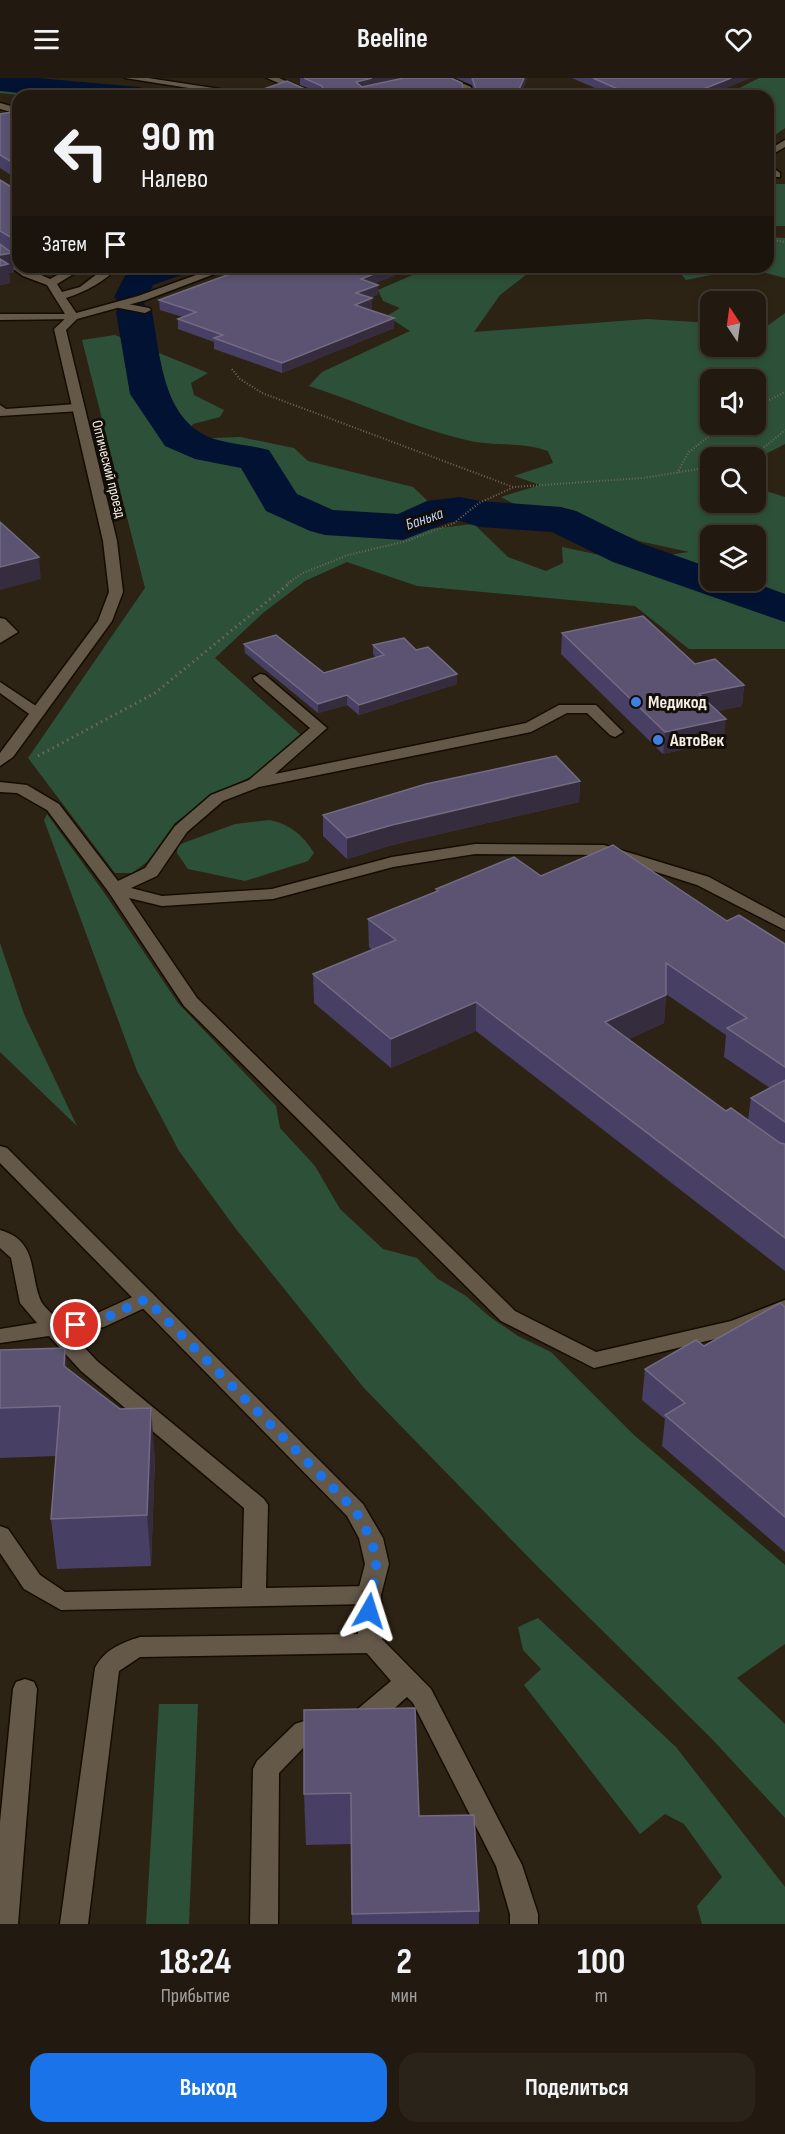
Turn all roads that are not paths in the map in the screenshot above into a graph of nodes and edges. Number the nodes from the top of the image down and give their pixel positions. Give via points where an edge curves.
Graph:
1 (129, 78) edge
2 (271, 78) edge
3 (443, 78) edge
4 (216, 90) edge
5 (301, 90) edge
6 (468, 90) edge
7 (774, 172) edge
8 (777, 175) dead end
9 (26, 273) edge
10 (69, 273) edge
11 (102, 273) edge
12 (211, 273) edge
13 (51, 283) junction
14 (62, 296) junction
15 (118, 305) junction
16 (145, 310) dead end
17 (0, 317) edge
18 (73, 317) junction
19 (77, 408) junction
20 (0, 410) edge
21 (0, 622) edge
22 (0, 639) edge
23 (260, 678) dead end
24 (0, 686) edge
25 (37, 713) junction
26 (615, 732) dead end
27 (0, 761) edge
28 (255, 783) junction
29 (0, 787) edge
30 (114, 888) junction
31 (785, 925) edge
32 (0, 1152) edge
33 (0, 1237) edge
34 (146, 1299) junction
35 (785, 1307) edge
36 (56, 1328) junction
37 (0, 1336) edge
38 (0, 1535) edge
39 (369, 1595) junction
40 (254, 1596) junction
41 (370, 1643) junction
42 (408, 1681) junction
43 (25, 1689) dead end
44 (4, 1924) edge
45 (74, 1924) edge
46 (264, 1924) edge
47 (524, 1924) edge

1 - 4 street
2 - 5 street
3 - 6 street
7 - 8 street
9 - 13 street
10 - 13 street
11 - 14 street via 84,289
12 - 15 street
13 - 14 street
14 - 18 street
15 - 16 street
15 - 18 street
17 - 18 street
18 - 19 street, Оптический проезд via 60,328
19 - 20 street via 2,413
19 - 25 street, Оптический проезд via 110,541 116,592 105,621
21 - 22 street via 11,632
23 - 28 street via 318,728
24 - 25 street
25 - 27 street, Оптический проезд
26 - 28 street via 591,708 564,708 531,727
28 - 30 street via 217,798 181,829 151,872
29 - 30 street via 21,788 53,807
30 - 31 street via 162,901 273,894 393,862 475,849 604,850 703,880
30 - 35 street via 190,1002 508,1316 594,1360 736,1327
32 - 34 street
33 - 36 street via 21,1255 30,1303
34 - 36 street via 97,1322
34 - 39 street via 355,1510 371,1538 377,1564
36 - 37 street
36 - 40 street via 89,1366 256,1505
38 - 40 street via 32,1582 61,1601
39 - 40 street
39 - 41 street
41 - 42 street
41 - 45 street via 140,1647 126,1650 114,1659 107,1668
42 - 46 street via 349,1731 304,1731 266,1769
42 - 47 street via 422,1696 509,1865
43 - 44 street

